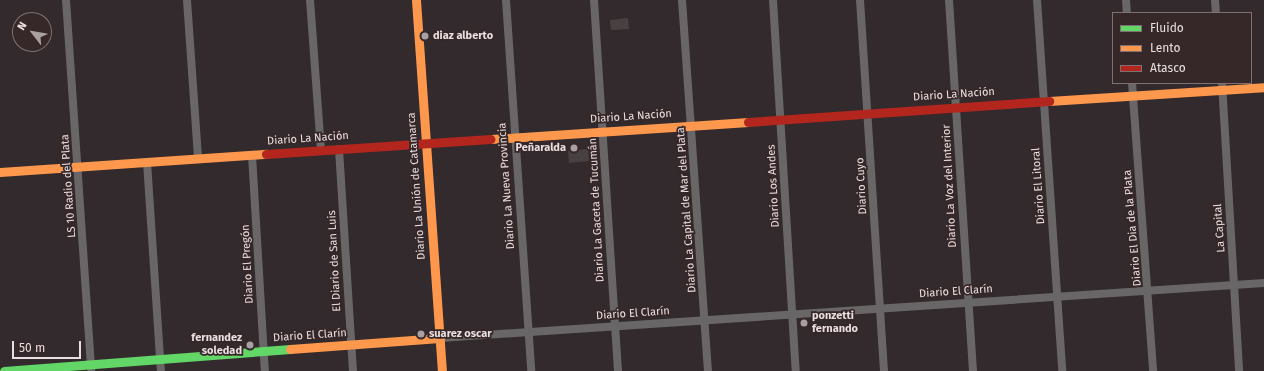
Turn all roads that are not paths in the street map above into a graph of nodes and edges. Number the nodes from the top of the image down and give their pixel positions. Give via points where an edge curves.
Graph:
1 (66, 0) edge
2 (187, 0) edge
3 (310, 0) edge
4 (416, 0) edge
5 (506, 0) edge
6 (594, 0) edge
7 (682, 0) edge
8 (773, 0) edge
9 (860, 0) edge
10 (949, 0) edge
11 (1037, 0) edge
12 (1126, 0) edge
13 (1215, 0) edge
14 (1127, 12) edge
15 (1216, 12) edge
16 (1132, 84) edge
17 (1222, 86) edge
18 (1264, 87) edge
19 (1133, 95) junction
20 (1044, 101) junction
21 (958, 106) junction
22 (869, 112) junction
23 (781, 118) junction
24 (692, 124) junction
25 (603, 131) junction
26 (515, 136) junction
27 (426, 142) junction
28 (339, 149) junction
29 (321, 150) junction
30 (252, 155) junction
31 (198, 158) junction
32 (147, 162) junction
33 (79, 168) junction
34 (0, 172) edge
35 (1264, 283) edge
36 (1235, 285) junction
37 (1149, 292) junction
38 (1058, 298) junction
39 (967, 303) junction
40 (880, 309) junction
41 (792, 314) junction
42 (705, 321) junction
43 (615, 327) junction
44 (528, 333) junction
45 (440, 338) junction
46 (350, 344) junction
47 (264, 351) junction
48 (160, 358) junction
49 (91, 368) edge
50 (4, 371) edge
51 (161, 371) edge
52 (265, 371) edge
53 (353, 371) edge
54 (442, 371) edge
55 (531, 371) edge
56 (618, 371) edge
57 (708, 371) edge
58 (796, 371) edge
59 (884, 371) edge
60 (973, 371) edge
61 (1062, 371) edge
62 (1153, 371) edge
63 (1239, 371) edge

1 - 33 street, LS 10 Radio del Plata
2 - 31 street
3 - 29 street
4 - 27 street, Diario La Unión de Catamarca
5 - 26 street, Diario La Nueva Provincia
6 - 25 street, Diario La Gaceta de Tucumán
7 - 24 street, Diario La Capital de Mar del Plata
8 - 23 street, Diario Los Andes
9 - 22 street, Diario Cuyo
10 - 21 street, Diario La Voz del Interior
11 - 20 street, Diario El Litoral
12 - 14 street
13 - 15 street
16 - 19 street, Diario El Dia de la Plata
17 - 18 street, Diario La Nación
17 - 19 street, Diario La Nación
17 - 36 street, La Capital
19 - 20 street, Diario La Nación
19 - 37 street, Diario El Dia de la Plata
20 - 21 street, Diario La Nación
20 - 38 street, Diario El Litoral
21 - 22 street, Diario La Nación
21 - 39 street, Diario La Voz del Interior
22 - 23 street, Diario La Nación
22 - 40 street, Diario Cuyo
23 - 24 street, Diario La Nación
23 - 41 street, Diario Los Andes
24 - 25 street, Diario La Nación
24 - 42 street, Diario La Capital de Mar del Plata
25 - 26 street, Diario La Nación
25 - 43 street, Diario La Gaceta de Tucumán
26 - 27 street, Diario La Nación
26 - 44 street, Diario La Nueva Provincia
27 - 28 street, Diario La Nación
27 - 45 street, Diario La Unión de Catamarca
28 - 29 street, Diario La Nación
28 - 46 street, El Diario de San Luis
29 - 30 street, Diario La Nación
30 - 31 street, Diario La Nación
30 - 47 street, Diario El Pregón
31 - 32 street, Diario La Nación
32 - 33 street, Diario La Nación
32 - 48 street
33 - 34 street, Diario La Nación
33 - 49 street, LS 10 Radio del Plata
35 - 36 street, Diario El Clarín
36 - 37 street, Diario El Clarín
36 - 63 street, La Capital
37 - 38 street, Diario El Clarín
37 - 62 street, Diario El Dia de la Plata
38 - 39 street, Diario El Clarín
38 - 61 street, Diario El Litoral
39 - 40 street, Diario El Clarín
39 - 60 street, Diario La Voz del Interior
40 - 41 street, Diario El Clarín
40 - 59 street, Diario Cuyo
41 - 42 street, Diario El Clarín
41 - 58 street, Diario Los Andes
42 - 43 street, Diario El Clarín
42 - 57 street, Diario La Capital de Mar del Plata
43 - 44 street, Diario El Clarín
43 - 56 street, Diario La Gaceta de Tucumán
44 - 45 street, Diario El Clarín
44 - 55 street, Diario La Nueva Provincia
45 - 46 street, Diario El Clarín
45 - 54 street, Diario La Unión de Catamarca
46 - 47 street, Diario El Clarín
46 - 53 street, El Diario de San Luis
47 - 48 street, Diario El Clarín
47 - 52 street, Diario El Pregón
48 - 49 street, Diario El Clarín
48 - 51 street
49 - 50 street, Diario El Clarín

